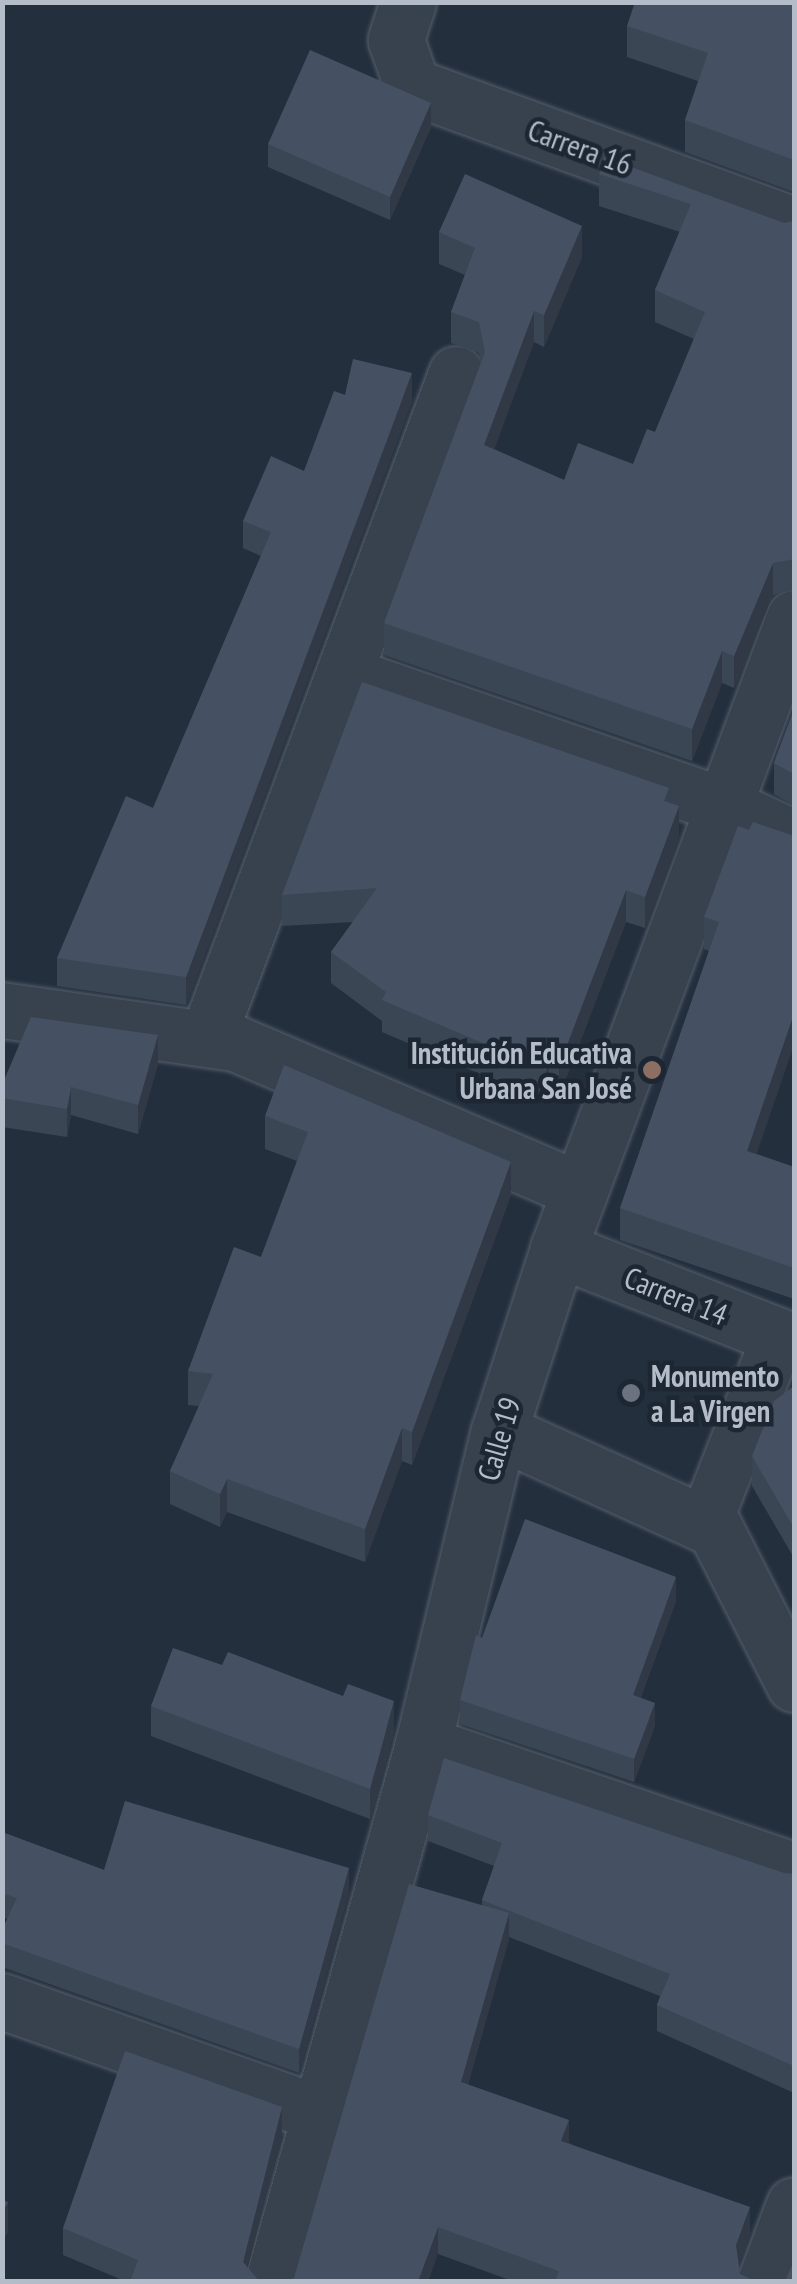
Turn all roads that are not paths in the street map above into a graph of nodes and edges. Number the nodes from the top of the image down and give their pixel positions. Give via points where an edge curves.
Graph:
1 (402, 21) edge
2 (794, 226) edge
3 (456, 374) dead end
4 (794, 618) edge
5 (344, 674) junction
6 (723, 805) junction
7 (794, 838) edge
8 (2, 1010) edge
9 (208, 1036) junction
10 (580, 1190) junction
11 (558, 1250) junction
12 (786, 1340) edge
13 (499, 1432) junction
14 (704, 1526) junction
15 (794, 1684) edge
16 (422, 1744) junction
17 (794, 1870) edge
18 (2, 2001) edge
19 (321, 2114) junction
20 (794, 2206) edge
21 (273, 2282) edge
22 (765, 2282) edge

1 - 2 street, Carrera 16 via 412,86
3 - 5 street
4 - 6 street, Calle 19
5 - 6 street
5 - 9 street
6 - 7 street
6 - 10 street, Calle 19
8 - 9 street
9 - 10 street
10 - 11 street, Calle 19
11 - 12 street, Carrera 14
11 - 13 street, Calle 19
12 - 14 street
13 - 14 street
13 - 16 street, Calle 19
14 - 15 street via 715,1529
16 - 17 street
16 - 19 street, Calle 19
18 - 19 street
19 - 21 street, Calle 19
20 - 22 street

